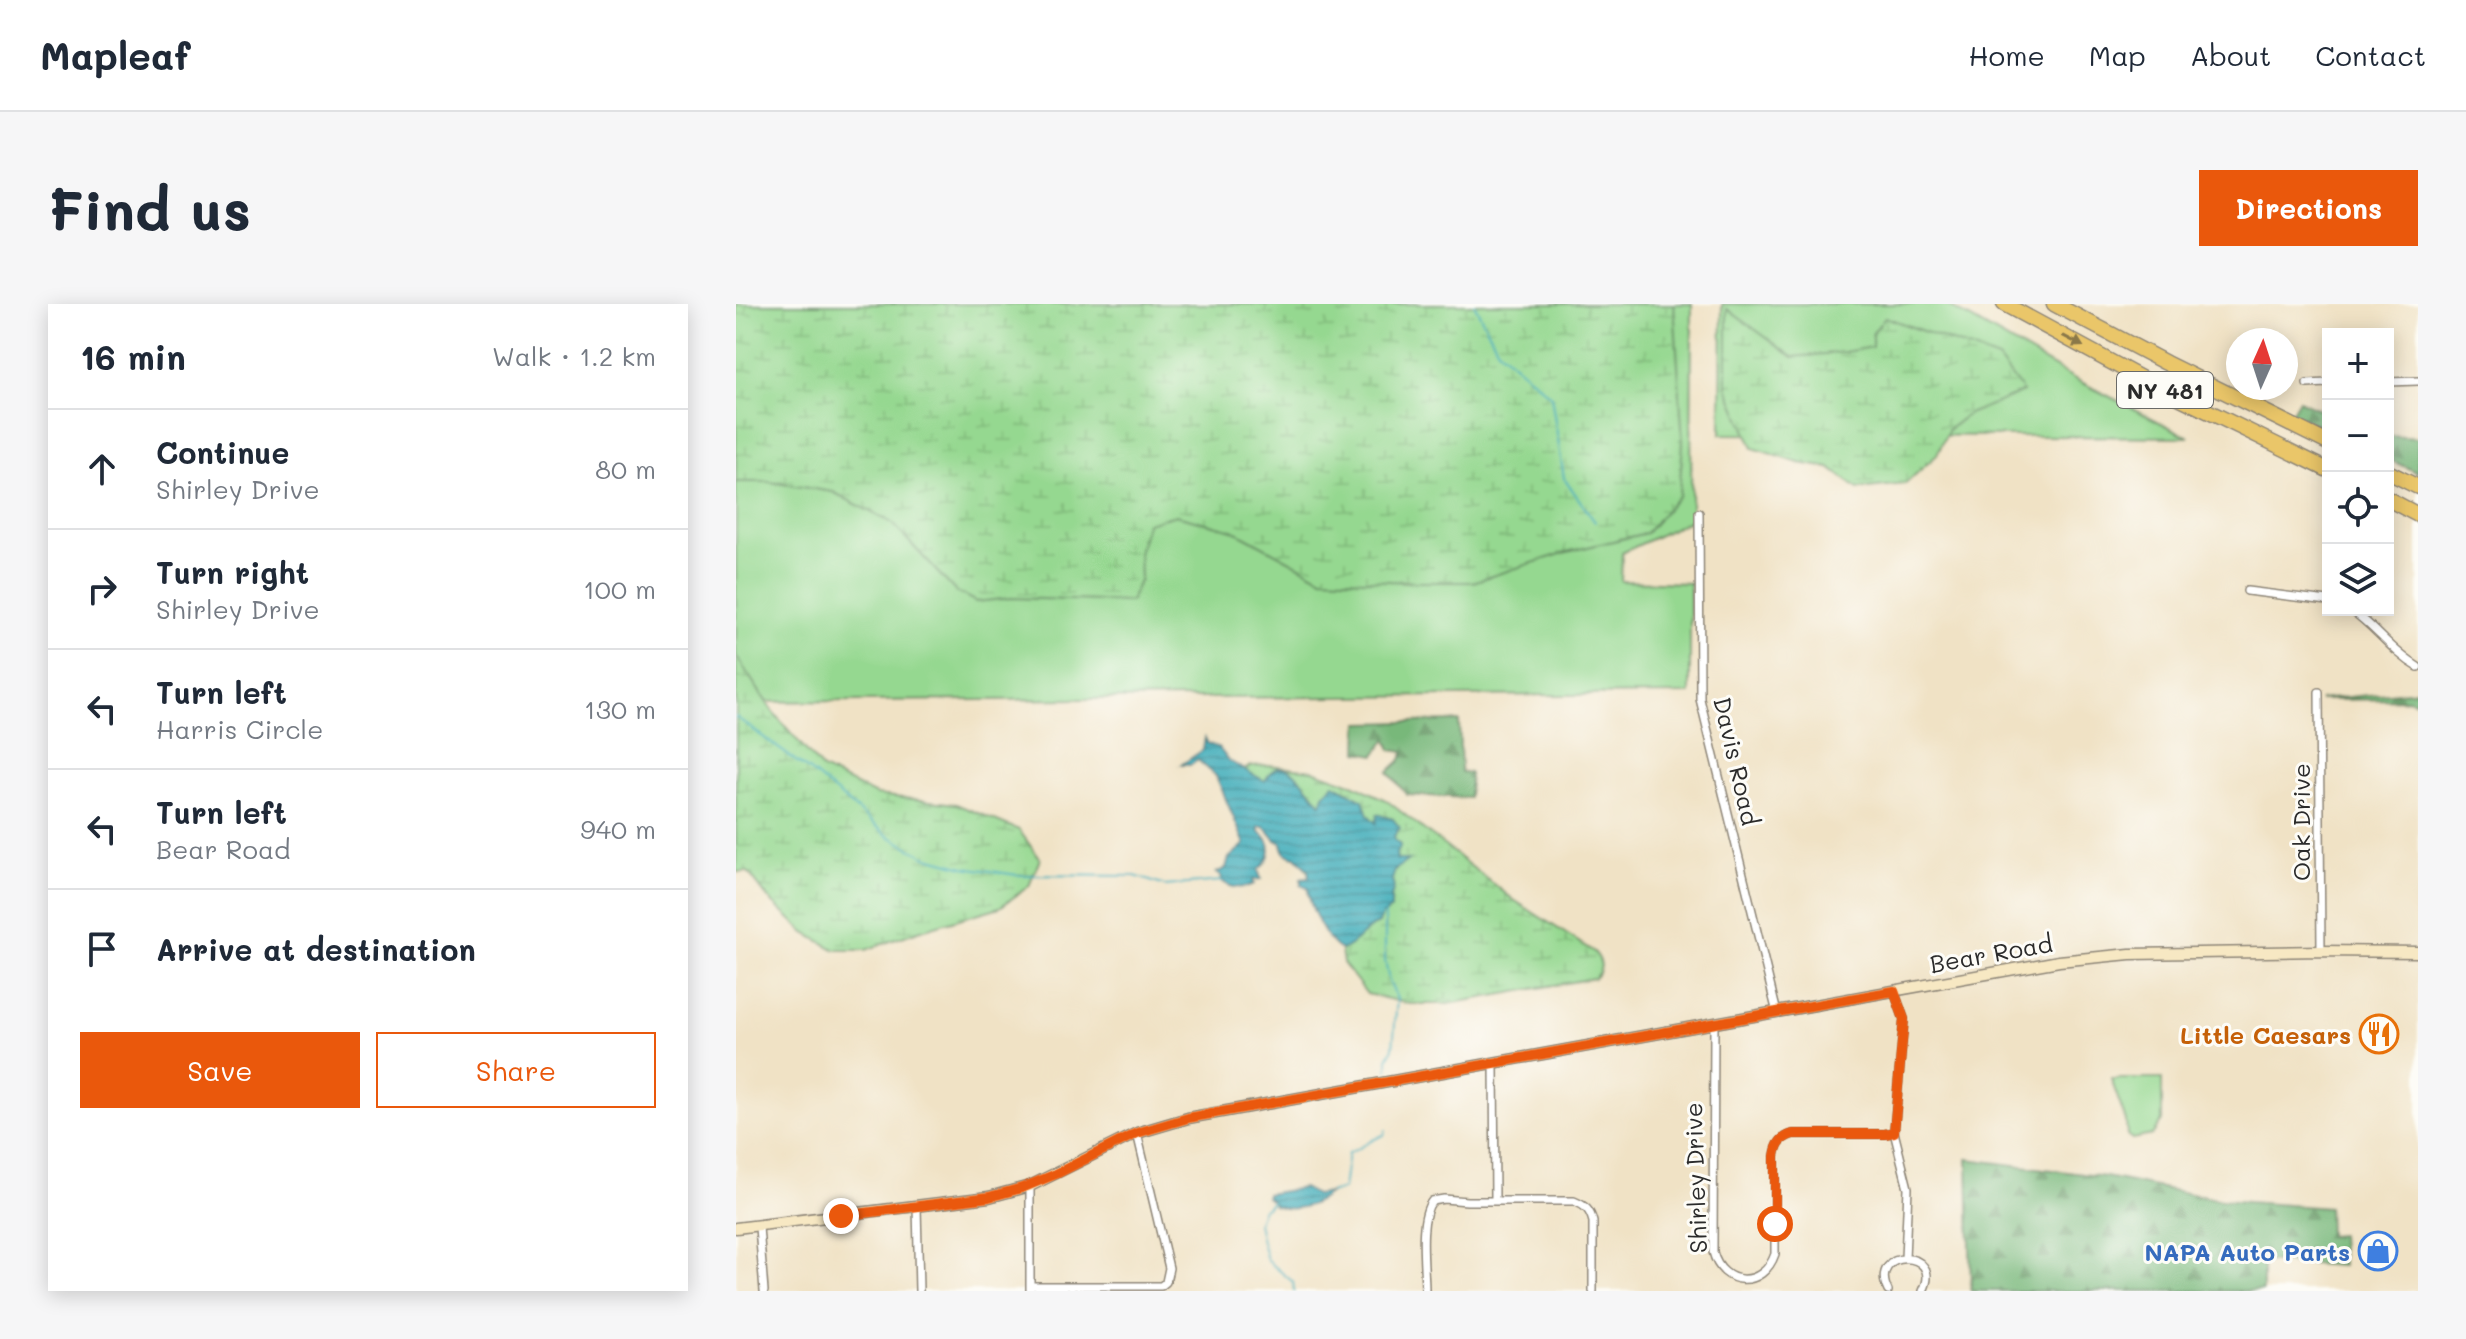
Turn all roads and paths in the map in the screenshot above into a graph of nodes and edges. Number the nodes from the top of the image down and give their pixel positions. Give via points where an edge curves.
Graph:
1 (2004, 304) edge
2 (2054, 304) edge
3 (2418, 381) edge
4 (2394, 382) edge
5 (2322, 383) edge
6 (2307, 384) dead end
7 (2322, 440) edge
8 (2322, 467) edge
9 (2394, 475) edge
10 (2418, 487) edge
11 (2394, 502) edge
12 (1699, 513) dead end
13 (2418, 515) edge
14 (2247, 591) dead end
15 (2322, 600) edge
16 (2359, 616) edge
17 (2418, 667) edge
18 (2319, 692) dead end
19 (2321, 951) junction
20 (2418, 952) edge
21 (1894, 991) junction
22 (1777, 1013) junction
23 (1714, 1024) junction
24 (1494, 1063) junction
25 (1894, 1132) junction
26 (1137, 1133) junction
27 (1030, 1186) junction
28 (1495, 1200) junction
29 (917, 1206) junction
30 (759, 1227) junction
31 (736, 1228) edge
32 (1905, 1258) junction
33 (1030, 1288) edge
34 (764, 1291) edge
35 (919, 1291) edge
36 (1425, 1291) edge
37 (1593, 1291) edge
38 (1888, 1291) edge
39 (1923, 1291) edge

1 -> 8 highway, NY 481
2 - 7 highway, NY 481
3 - 4 street
5 - 6 street
9 - 10 highway
11 - 13 highway
12 - 22 street, Davis Road via 1700,699
14 - 15 street
16 - 17 street
18 - 19 street, Oak Drive
19 - 20 main road, Bear Road
19 - 21 main road, Bear Road via 2095,956
21 - 22 main road, Bear Road
21 - 25 street via 1904,1019
22 - 23 main road, Bear Road
23 - 24 main road, Bear Road
23 - 25 street, Shirley Drive via 1713,1252 1722,1271 1732,1277 1757,1277 1772,1263 1775,1156 1782,1138
24 - 26 main road, Bear Road via 1227,1110
24 - 28 street
25 - 32 street via 1908,1188
26 - 27 main road, Bear Road
26 - 33 street via 1169,1276 1161,1286
27 - 29 main road, Bear Road
27 - 33 street
28 - 36 street via 1444,1199 1427,1207
28 - 37 street via 1584,1205 1593,1222
29 - 30 main road, Bear Road
29 - 35 street
30 - 31 main road, Bear Road
30 - 34 street
32 - 38 street via 1886,1271
32 - 39 street via 1925,1270

